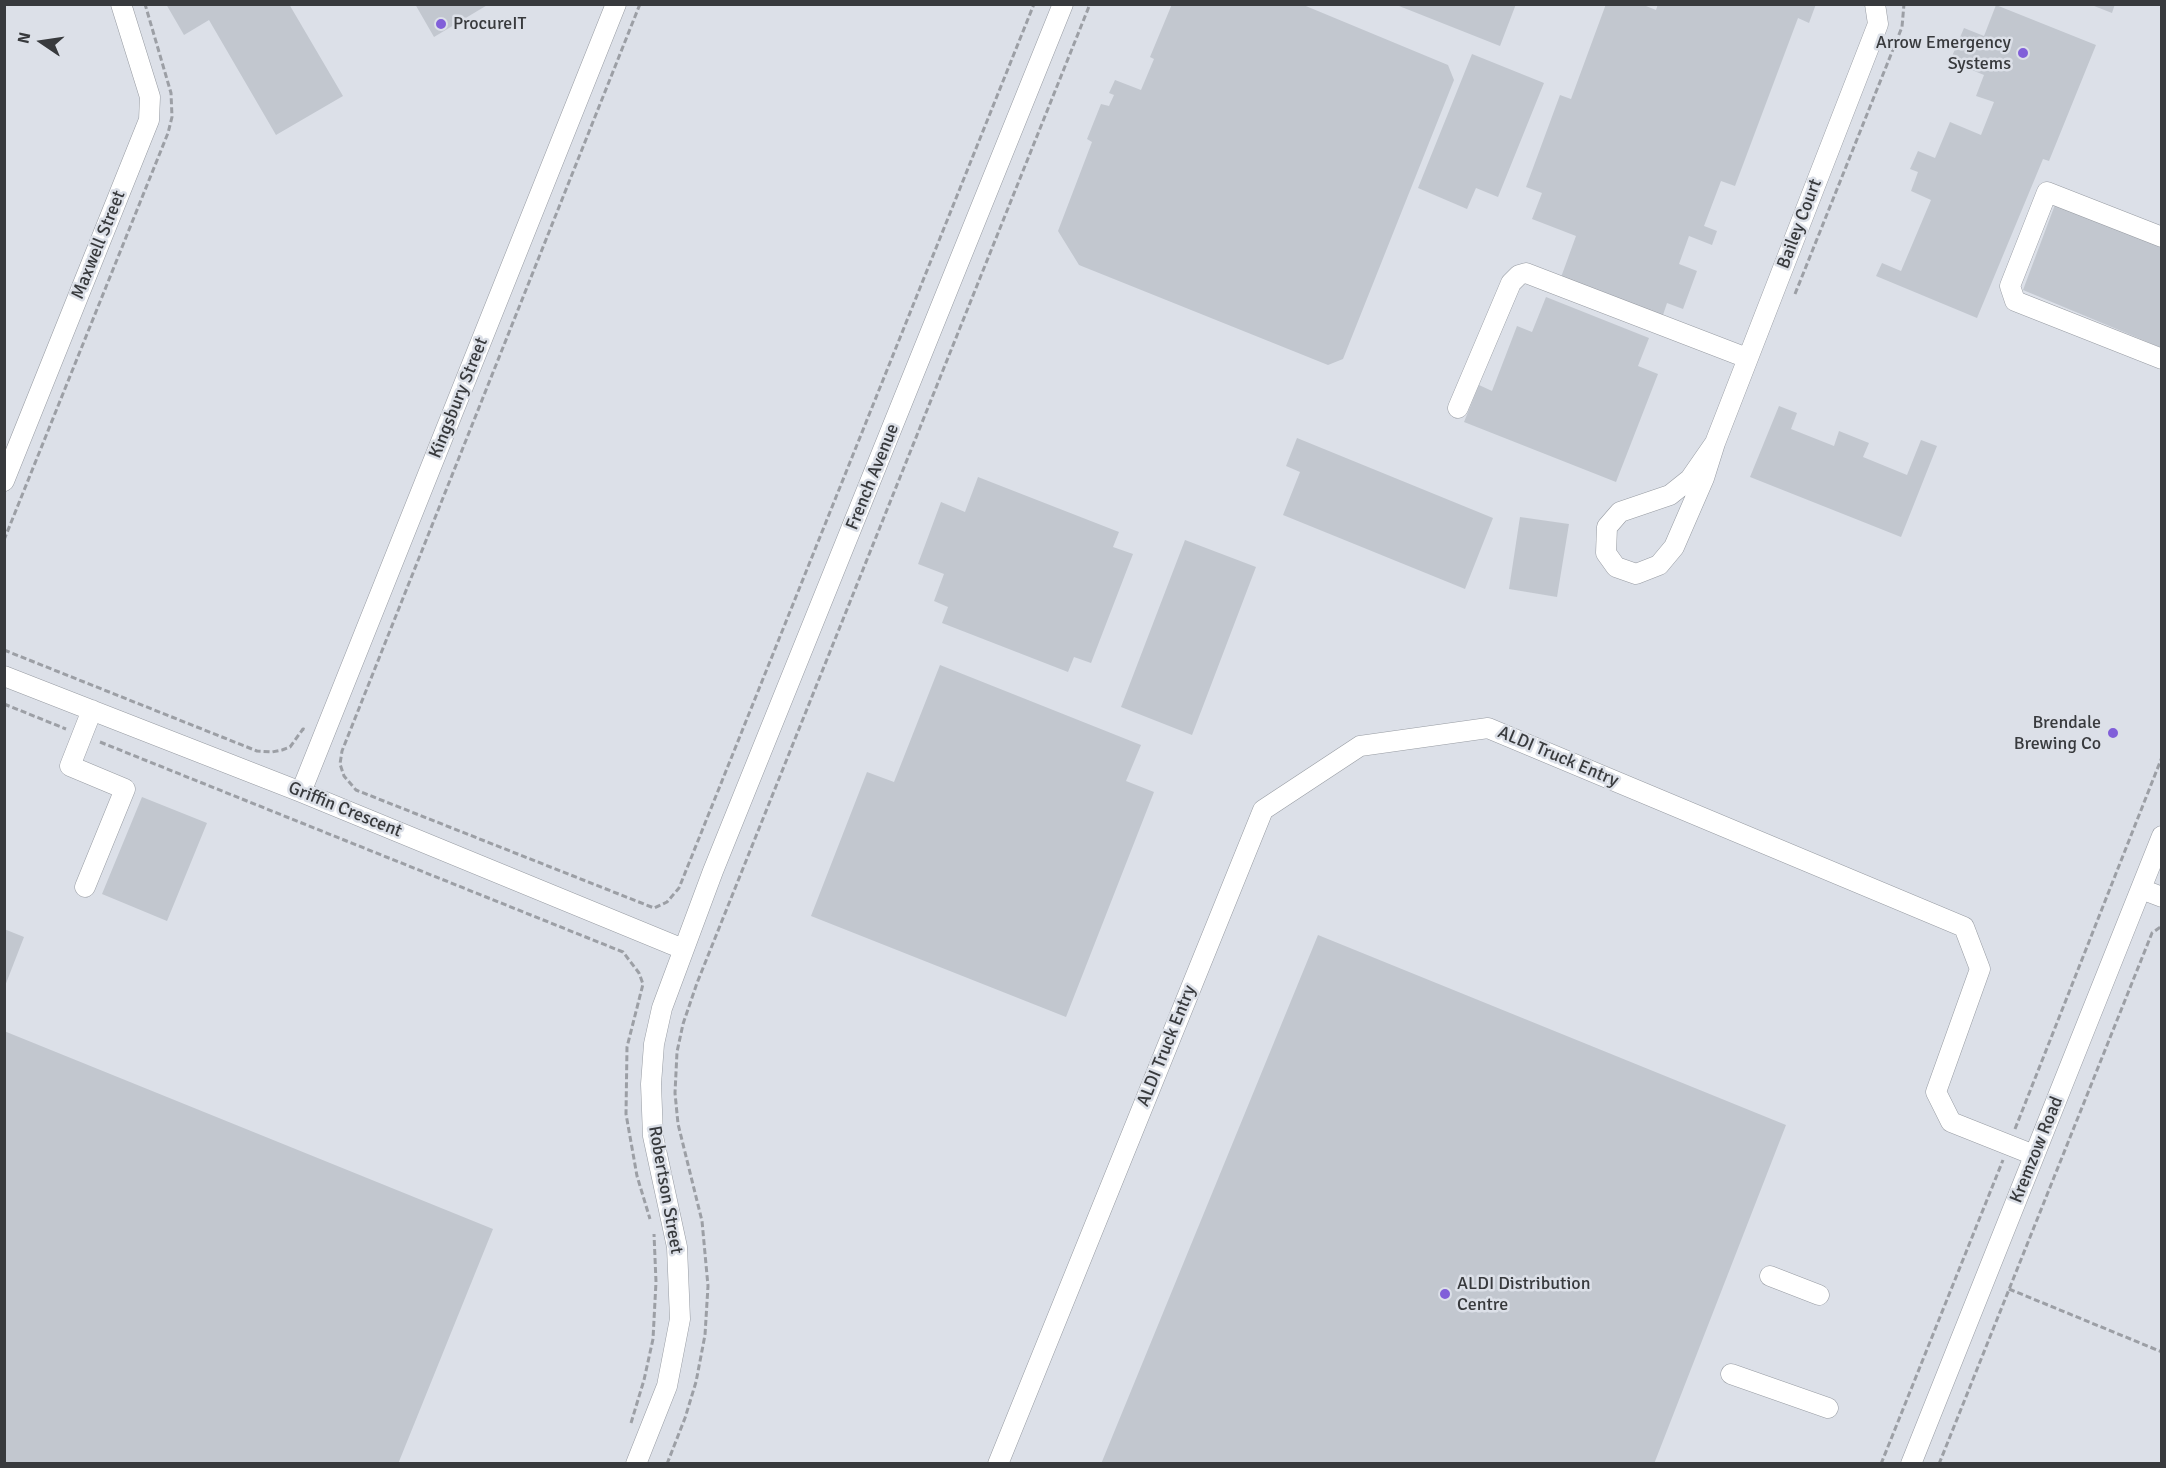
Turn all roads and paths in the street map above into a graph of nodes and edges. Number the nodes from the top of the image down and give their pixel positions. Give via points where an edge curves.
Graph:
1 (121, 4) edge
2 (616, 4) edge
3 (640, 4) edge
4 (1034, 4) edge
5 (1063, 4) edge
6 (1090, 4) edge
7 (1875, 4) edge
8 (2162, 237) edge
9 (1748, 358) junction
10 (2162, 359) edge
11 (1458, 408) dead end
12 (1715, 443) junction
13 (4, 481) edge
14 (6, 650) edge
15 (5, 656) edge
16 (4, 676) edge
17 (4, 704) edge
18 (92, 710) junction
19 (307, 731) dead end
20 (82, 735) junction
21 (2162, 757) edge
22 (301, 792) junction
23 (2162, 836) edge
24 (85, 887) dead end
25 (2140, 889) junction
26 (2162, 897) edge
27 (650, 908) junction
28 (648, 913) dead end
29 (2162, 926) edge
30 (682, 949) junction
31 (632, 951) dead end
32 (629, 958) junction
33 (697, 983) dead end
34 (2008, 1146) junction
35 (2034, 1155) junction
36 (1770, 1276) dead end
37 (2009, 1289) junction
38 (1819, 1295) dead end
39 (2162, 1352) edge
40 (1731, 1374) dead end
41 (1828, 1408) dead end
42 (627, 1433) dead end
43 (636, 1464) edge
44 (998, 1464) edge
45 (1881, 1464) edge
46 (1911, 1464) edge
47 (1939, 1464) edge

1 - 13 street, Maxwell Street via 150,97 149,120
2 - 22 street, Kingsbury Street
3 - 27 path via 340,764 356,790
4 - 27 path via 679,888 667,902
5 - 30 street, French Avenue
6 - 33 path
7 - 9 street, Bailey Court via 1878,24
8 - 10 street via 2047,192 2010,286 2014,301
9 - 11 street via 1526,273 1511,283
9 - 12 street, Bailey Court
12 - 12 street, Bailey Court via 1674,547 1659,565 1636,574 1617,567 1606,552 1607,527 1620,512 1670,495 1690,479
14 - 15 path
14 - 19 path via 257,751 290,747 303,729
16 - 18 street, Griffin Crescent
17 - 20 path
18 - 20 street
18 - 22 street, Griffin Crescent
20 - 24 street via 70,766 125,789
20 - 32 path via 623,952
21 - 34 path
22 - 30 street, Griffin Crescent
23 - 25 street, Kremzow Road
25 - 26 street
25 - 35 street, Kremzow Road
27 - 28 path
29 - 37 path via 2152,933
30 - 43 street, Robertson Street via 662,1008 651,1084 653,1136 677,1247 680,1319 667,1386
31 - 32 path
32 - 42 path via 643,984 627,1047 626,1114 637,1176 653,1229 656,1282 652,1340
34 - 35 street, ALDI Truck Entry
34 - 44 street, ALDI Truck Entry via 1951,1122 1936,1092 1980,969 1964,927 1488,728 1360,746 1263,810
34 - 45 path
35 - 46 street, Kremzow Road
36 - 38 street
37 - 39 path
37 - 47 path
40 - 41 street

